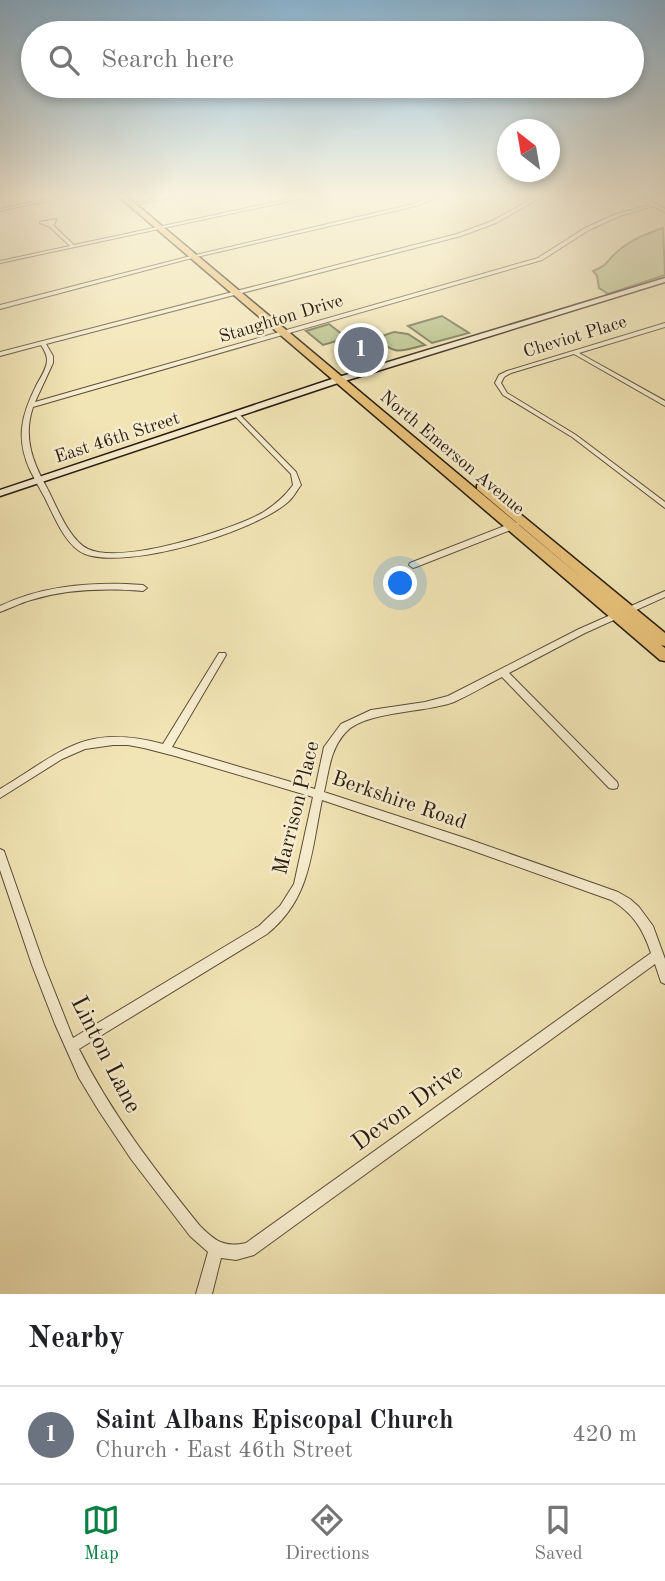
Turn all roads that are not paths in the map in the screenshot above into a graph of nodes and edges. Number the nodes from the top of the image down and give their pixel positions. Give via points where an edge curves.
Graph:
1 (28, 255) edge
2 (376, 255) edge
3 (547, 255) edge
4 (197, 256) joint
5 (0, 262) edge
6 (665, 280) edge
7 (239, 291) junction
8 (0, 307) edge
9 (665, 325) edge
10 (286, 331) junction
11 (43, 343) junction
12 (574, 352) junction
13 (0, 354) edge
14 (346, 380) junction
15 (665, 404) edge
16 (29, 406) junction
17 (241, 414) junction
18 (39, 480) junction
19 (0, 493) edge
20 (665, 506) edge
21 (517, 524) junction
22 (413, 565) dead end
23 (144, 587) dead end
24 (665, 594) edge
25 (0, 608) edge
26 (622, 613) junction
27 (665, 641) edge
28 (222, 655) dead end
29 (665, 656) edge
30 (503, 672) junction
31 (165, 750) junction
32 (613, 785) dead end
33 (318, 793) junction
34 (0, 794) edge
35 (0, 854) edge
36 (658, 955) junction
37 (665, 978) edge
38 (71, 1046) junction
39 (216, 1250) junction
40 (204, 1294) edge

1 - 5 street
2 - 7 street
3 - 10 street, Staughton Drive
4 - 7 main road, North Emerson Avenue
4 - 8 street
6 - 14 main road, East 46th Street
7 - 10 main road, North Emerson Avenue
7 - 11 street
9 - 12 street, Cheviot Place
10 - 14 main road, North Emerson Avenue
10 - 16 street, Staughton Drive
11 - 13 street
11 - 16 street via 50,363
12 - 15 street
12 - 20 street, Cheviot Place via 509,372 498,383 505,394 574,436
14 - 17 main road, East 46th Street
14 - 21 main road, North Emerson Avenue
16 - 18 street via 25,444
17 - 18 main road, East 46th Street
17 - 18 street via 292,470 297,485 280,505 215,535 123,555 94,554 74,542
18 - 19 main road, East 46th Street
21 - 22 street
21 - 26 main road, North Emerson Avenue
23 - 25 street via 116,585 38,595
24 - 26 street, Marrison Place
26 - 27 main road, North Emerson Avenue
26 - 29 main road, North Emerson Avenue
26 - 30 street, Marrison Place
28 - 31 street
30 - 32 street
30 - 33 street, Marrison Place via 440,702 353,720 329,747
31 - 33 street, Berkshire Road
31 - 34 street, Berkshire Road via 130,741 88,744 51,760
33 - 36 street, Berkshire Road via 619,898 645,920
33 - 38 street, Marrison Place via 299,884 278,917
35 - 38 street, Linton Lane
36 - 37 street, Berkshire Road
36 - 39 street, Devon Drive via 250,1250
38 - 39 street, Linton Lane via 128,1144
39 - 40 street

